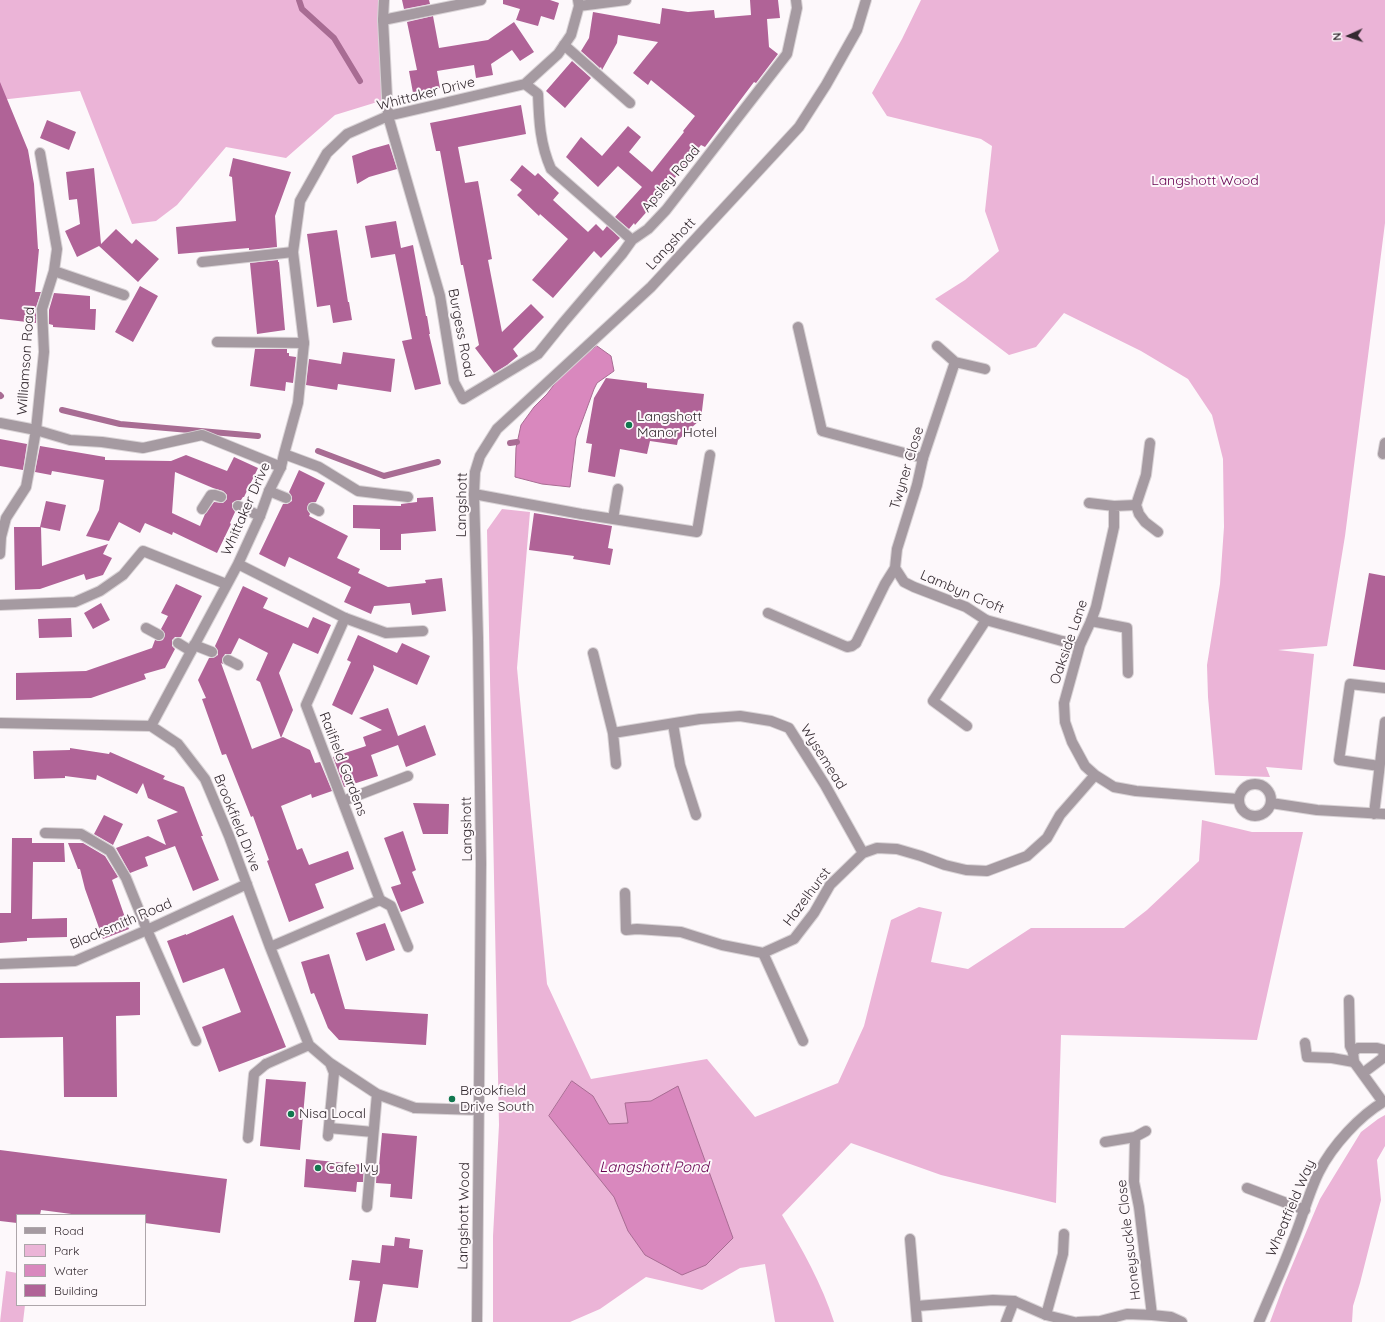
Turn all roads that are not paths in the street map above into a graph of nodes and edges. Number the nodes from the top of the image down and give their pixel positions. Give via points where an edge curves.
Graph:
1 (384, 0) edge
2 (482, 0) edge
3 (626, 0) edge
4 (796, 0) edge
5 (866, 0) edge
6 (578, 3) edge
7 (383, 20) junction
8 (564, 45) junction
9 (525, 84) junction
10 (630, 103) dead end
11 (388, 116) junction
12 (40, 152) dead end
13 (632, 240) junction
14 (293, 252) junction
15 (202, 262) dead end
16 (54, 271) junction
17 (124, 295) dead end
18 (798, 327) dead end
19 (217, 342) dead end
20 (304, 343) junction
21 (937, 346) dead end
22 (955, 362) junction
23 (984, 369) dead end
24 (0, 423) edge
25 (36, 430) junction
26 (1150, 443) dead end
27 (1385, 443) edge
28 (284, 454) junction
29 (1381, 454) edge
30 (710, 455) dead end
31 (923, 458) junction
32 (281, 467) junction
33 (618, 489) dead end
34 (269, 491) junction
35 (474, 494) junction
36 (408, 496) dead end
37 (221, 497) dead end
38 (286, 498) dead end
39 (1089, 503) dead end
40 (1136, 504) junction
41 (238, 506) dead end
42 (1114, 506) junction
43 (202, 508) dead end
44 (260, 516) junction
45 (612, 519) junction
46 (1158, 532) dead end
47 (0, 554) edge
48 (238, 564) junction
49 (895, 568) junction
50 (226, 584) junction
51 (0, 605) edge
52 (768, 613) dead end
53 (345, 618) junction
54 (986, 620) junction
55 (1091, 621) junction
56 (146, 628) dead end
57 (423, 631) dead end
58 (158, 635) dead end
59 (178, 644) dead end
60 (1080, 645) junction
61 (192, 648) junction
62 (212, 652) dead end
63 (593, 653) dead end
64 (228, 660) dead end
65 (238, 665) dead end
66 (1128, 673) dead end
67 (1385, 688) edge
68 (1385, 722) edge
69 (0, 723) edge
70 (673, 724) junction
71 (151, 726) junction
72 (967, 726) dead end
73 (613, 733) junction
74 (616, 764) dead end
75 (1379, 766) junction
76 (1095, 775) junction
77 (408, 776) dead end
78 (1238, 799) junction
79 (343, 801) junction
80 (1271, 803) junction
81 (1374, 814) junction
82 (1385, 814) edge
83 (696, 815) dead end
84 (45, 833) dead end
85 (863, 853) junction
86 (247, 884) junction
87 (625, 893) dead end
88 (380, 900) junction
89 (147, 930) junction
90 (270, 947) junction
91 (408, 947) dead end
92 (763, 953) junction
93 (0, 964) edge
94 (1349, 1000) dead end
95 (196, 1041) dead end
96 (803, 1041) dead end
97 (1305, 1043) dead end
98 (309, 1045) junction
99 (1384, 1050) edge
100 (1354, 1057) junction
101 (330, 1063) junction
102 (1363, 1073) junction
103 (377, 1094) junction
104 (1384, 1102) edge
105 (479, 1110) junction
106 (1146, 1131) dead end
107 (373, 1132) junction
108 (1135, 1137) junction
109 (248, 1138) dead end
110 (1105, 1142) dead end
111 (1247, 1188) dead end
112 (367, 1207) dead end
113 (1305, 1210) junction
114 (1064, 1234) dead end
115 (910, 1239) dead end
116 (1014, 1301) junction
117 (917, 1306) junction
118 (1152, 1314) junction
119 (1046, 1315) junction
120 (477, 1322) edge
121 (917, 1322) edge
122 (1006, 1322) edge
123 (1074, 1322) edge
124 (1078, 1322) edge
125 (1182, 1322) edge
126 (1259, 1322) edge

1 - 7 street
2 - 7 street
3 - 6 street
4 - 13 street, Apsley Road via 797,8 787,54 666,210 648,229
5 - 35 street, Langshott via 857,30 799,127 651,287 497,429 480,456 475,472
6 - 8 street, Whittaker Drive via 571,35
7 - 11 street
8 - 9 street, Whittaker Drive via 558,54
8 - 10 street
9 - 11 street, Whittaker Drive
9 - 13 street via 538,94 544,155 551,169
11 - 13 street, Burgess Road via 440,296 454,382 462,399 538,354
11 - 14 street, Whittaker Drive via 347,134 327,153 300,201
12 - 16 street, Williamson Road via 57,249
14 - 15 street
14 - 20 street, Whittaker Drive
16 - 17 street
16 - 25 street, Williamson Road via 42,309 44,352
18 - 31 street via 822,431
19 - 20 street
20 - 28 street, Whittaker Drive via 298,403
21 - 22 street
22 - 23 street
22 - 31 street, Twyner Close
24 - 25 street
25 - 32 street, Williamson Road via 70,440 143,448 202,436
25 - 47 street, Williamson Road via 26,487 6,518
26 - 40 street via 1146,475
27 - 29 street
28 - 32 street, Whittaker Drive
28 - 36 street via 319,467 358,491
30 - 45 street via 697,532
31 - 49 street, Twyner Close via 897,549
32 - 34 street, Whittaker Drive
33 - 45 street
34 - 38 street
34 - 44 street, Whittaker Drive
35 - 45 street
35 - 105 street, Langshott via 481,863
37 - 43 street via 211,495
39 - 42 street
40 - 42 street
40 - 46 street via 1145,522
41 - 44 street
42 - 55 street, Oakside Lane via 1114,527
44 - 48 street, Whittaker Drive
48 - 50 street, Whittaker Drive
48 - 53 street
49 - 52 street via 856,643 847,648
49 - 54 street, Lambyn Croft via 904,582 966,607
50 - 51 street via 142,551 123,575 100,592 75,602
50 - 61 street, Whittaker Drive
53 - 57 street via 386,633
53 - 79 street, Railfield Gardens via 306,705
54 - 60 street, Lambyn Croft
54 - 72 street via 933,702
55 - 60 street, Oakside Lane
55 - 66 street via 1127,628
56 - 58 street
59 - 61 street
60 - 76 street, Oakside Lane via 1064,703 1065,722 1085,766
61 - 62 street
61 - 71 street, Whittaker Drive
63 - 73 street
64 - 65 street
67 - 75 street via 1350,684 1339,760
68 - 75 street
69 - 71 street
70 - 73 street, Wysemead
70 - 83 street via 680,765
70 - 85 street, Wysemead via 740,716 771,721 789,728
71 - 86 street, Brookfield Drive via 178,744 205,778
73 - 74 street
75 - 81 street
76 - 78 street, Oakside Lane via 1114,787 1136,791
76 - 85 street via 1060,815 1047,838 1027,856 987,871 952,867 897,849 877,848
77 - 79 street
78 - 80 street via 1239,808 1253,817 1261,816 1268,811
78 - 80 street via 1241,791 1256,783 1265,787 1270,794
79 - 88 street, Railfield Gardens
80 - 81 street via 1317,810
81 - 82 street
84 - 89 street via 81,834 110,850 126,878
85 - 92 street, Hazelhurst via 830,885 814,913 794,939
86 - 89 street, Blacksmith Road
86 - 90 street, Brookfield Drive
87 - 92 street via 626,930 681,932 722,945
88 - 90 street
88 - 91 street via 391,906
89 - 93 street, Blacksmith Road via 75,961
89 - 95 street
90 - 98 street, Brookfield Drive
92 - 96 street
94 - 100 street via 1350,1046
97 - 100 street via 1307,1056
98 - 101 street
98 - 109 street via 266,1064 254,1074
99 - 100 street via 1358,1048
99 - 102 street via 1383,1058
100 - 102 street
101 - 103 street
101 - 107 street via 334,1073 329,1132
102 - 104 street
103 - 105 street via 415,1108
103 - 107 street
104 - 113 street, Wheatfield Way via 1349,1130 1332,1151 1319,1172
105 - 120 street, Langshott Wood
106 - 108 street
107 - 112 street
108 - 110 street
108 - 118 street, Honeysuckle Close via 1134,1182
111 - 113 street
113 - 126 street, Wheatfield Way
114 - 119 street via 1063,1254
115 - 117 street
116 - 117 street via 993,1300
116 - 119 street
116 - 122 street
117 - 121 street
118 - 124 street via 1126,1314 1100,1321
118 - 125 street
119 - 123 street

